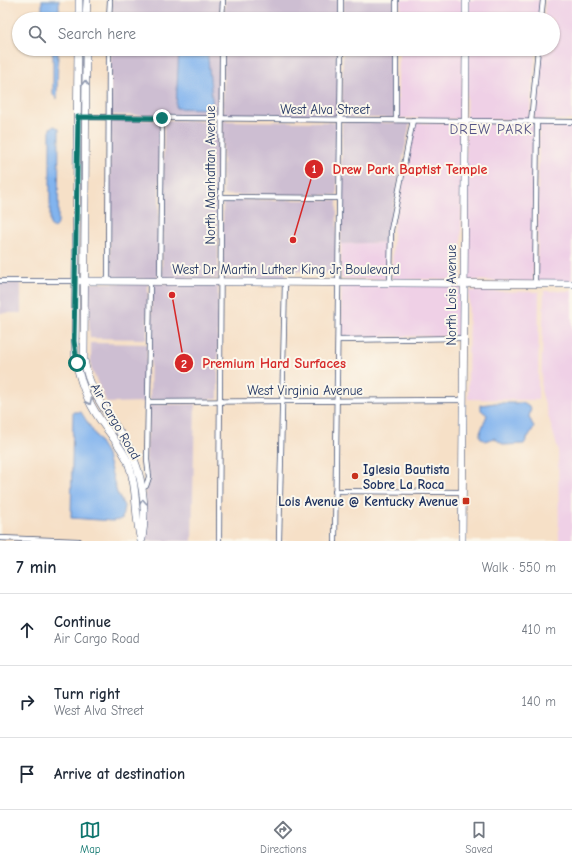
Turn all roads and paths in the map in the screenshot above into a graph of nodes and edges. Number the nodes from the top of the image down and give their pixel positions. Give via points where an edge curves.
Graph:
1 (79, 0) edge
2 (87, 0) edge
3 (110, 0) edge
4 (223, 0) edge
5 (341, 0) edge
6 (396, 0) edge
7 (466, 0) edge
8 (543, 0) edge
9 (79, 12) edge
10 (86, 12) edge
11 (110, 12) edge
12 (222, 12) edge
13 (341, 12) edge
14 (396, 12) edge
15 (466, 12) edge
16 (542, 12) edge
17 (78, 56) edge
18 (85, 56) edge
19 (109, 56) edge
20 (222, 56) edge
21 (341, 56) edge
22 (396, 56) edge
23 (466, 56) edge
24 (537, 56) edge
25 (81, 117) junction
26 (108, 117) junction
27 (162, 118) junction
28 (220, 118) junction
29 (340, 120) junction
30 (396, 120) junction
31 (413, 120) junction
32 (464, 121) junction
33 (531, 122) junction
34 (537, 122) junction
35 (572, 122) edge
36 (220, 197) junction
37 (339, 198) junction
38 (0, 281) edge
39 (79, 281) junction
40 (108, 281) junction
41 (150, 281) junction
42 (160, 281) junction
43 (220, 282) junction
44 (285, 282) junction
45 (338, 282) junction
46 (390, 282) junction
47 (463, 282) junction
48 (535, 284) junction
49 (572, 284) edge
50 (462, 338) junction
51 (338, 340) junction
52 (336, 400) junction
53 (462, 400) junction
54 (220, 401) junction
55 (281, 401) junction
56 (148, 402) junction
57 (142, 488) junction
58 (335, 491) junction
59 (462, 492) junction
60 (0, 538) edge
61 (79, 541) edge
62 (142, 541) edge
63 (219, 541) edge
64 (279, 541) edge
65 (335, 541) edge
66 (462, 541) edge

1 - 9 street
2 - 10 street
3 - 11 street
4 - 12 street
5 - 13 street
6 - 14 street
7 - 15 street
8 - 16 street
17 - 25 street, Air Cargo Road
25 -> 18 street, Air Cargo Road
19 - 26 street
20 - 28 street, North Manhattan Avenue
21 - 29 street
22 - 30 street
23 - 32 street, North Lois Avenue
24 - 33 street
25 - 26 street, West Alva Street
25 - 39 street, Air Cargo Road
26 - 27 street, West Alva Street
26 - 40 street
27 - 28 street, West Alva Street
27 - 42 street
28 - 29 street, West Alva Street
28 - 36 street, North Manhattan Avenue
29 - 30 street, West Alva Street
29 - 37 street
30 - 31 street, West Alva Street
31 - 32 street, West Alva Street
31 - 46 street via 391,230
32 - 33 street, West Alva Street
32 - 47 street, North Lois Avenue
33 - 34 street, West Alva Street
34 - 35 street, West Alva Street
34 - 48 street
36 - 37 street
36 - 43 street, North Manhattan Avenue
37 - 45 street
38 - 39 street, West Dr Martin Luther King Jr Boulevard
39 - 40 street, West Dr Martin Luther King Jr Boulevard
39 - 57 street, Air Cargo Road via 83,351 87,374 98,403 132,455
39 -> 62 street, Air Cargo Road via 74,341 78,371 90,405 128,463 134,483 137,526
40 - 41 street, West Dr Martin Luther King Jr Boulevard
41 - 42 street, West Dr Martin Luther King Jr Boulevard
41 - 56 street
42 - 43 street, West Dr Martin Luther King Jr Boulevard
43 - 44 street, West Dr Martin Luther King Jr Boulevard
43 - 54 street, North Manhattan Avenue
44 - 45 street, West Dr Martin Luther King Jr Boulevard
44 - 55 street via 284,397
45 - 46 street, West Dr Martin Luther King Jr Boulevard
45 - 51 street
46 - 47 street, West Dr Martin Luther King Jr Boulevard
47 - 48 street, West Dr Martin Luther King Jr Boulevard
47 - 50 street, North Lois Avenue
48 - 49 street, West Dr Martin Luther King Jr Boulevard
50 - 51 street
50 - 53 street, North Lois Avenue
51 - 52 street
52 - 53 street, West Virginia Avenue
52 - 55 street, West Virginia Avenue
52 - 58 street
53 - 59 street, North Lois Avenue
54 - 55 street, West Virginia Avenue
54 - 56 street, West Virginia Avenue
54 - 63 street, North Manhattan Avenue
55 - 64 street
56 - 57 street via 149,477 146,486
62 -> 57 street, Air Cargo Road
58 - 59 street
58 - 65 street
59 - 66 street, North Lois Avenue
60 - 61 street

